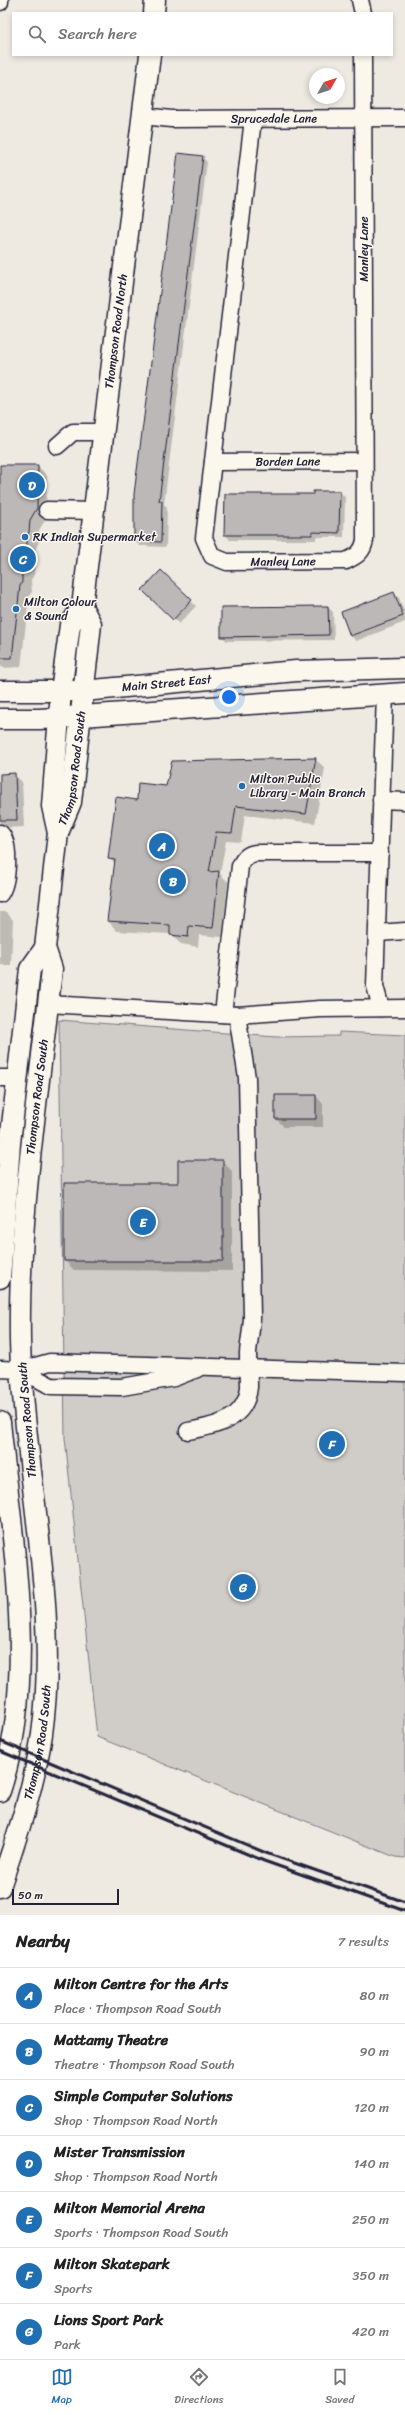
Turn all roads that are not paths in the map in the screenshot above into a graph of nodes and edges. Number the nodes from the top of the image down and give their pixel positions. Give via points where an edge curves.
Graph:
1 (155, 0) edge
2 (360, 0) edge
3 (154, 12) edge
4 (363, 12) edge
5 (150, 56) edge
6 (363, 56) edge
7 (143, 116) junction
8 (405, 118) edge
9 (253, 119) junction
10 (363, 119) junction
11 (104, 432) junction
12 (57, 446) dead end
13 (364, 461) junction
14 (213, 462) junction
15 (47, 510) dead end
16 (94, 511) junction
17 (82, 607) junction
18 (405, 668) edge
19 (0, 690) edge
20 (405, 693) edge
21 (385, 694) junction
22 (81, 703) junction
23 (60, 704) junction
24 (0, 719) edge
25 (381, 800) junction
26 (405, 801) edge
27 (0, 833) edge
28 (58, 833) junction
29 (380, 853) junction
30 (0, 894) edge
31 (405, 931) edge
32 (378, 933) junction
33 (45, 948) junction
34 (48, 1004) junction
35 (381, 1008) junction
36 (405, 1008) edge
37 (230, 1015) junction
38 (9, 1078) edge
39 (2, 1234) edge
40 (0, 1278) edge
41 (202, 1367) junction
42 (248, 1368) junction
43 (0, 1369) edge
44 (21, 1370) junction
45 (405, 1373) edge
46 (0, 1422) edge
47 (188, 1431) dead end
48 (0, 1791) edge
49 (0, 1887) edge

1 - 3 main road
2 - 4 street
5 - 7 main road, Thompson Road North
6 - 10 street, Manley Lane
7 - 9 street, Sprucedale Lane via 171,119
7 - 11 main road, Thompson Road North
8 - 10 street, Sprucedale Lane
9 - 10 street, Sprucedale Lane
9 - 14 street, Manley Lane
10 - 13 street, Manley Lane
11 - 12 street via 73,432
11 - 16 main road, Thompson Road North
13 - 14 street, Borden Lane
13 - 14 street, Manley Lane via 363,548 354,558 339,562 227,562 212,556 204,538
15 - 16 street
16 - 17 main road, Thompson Road North
17 - 22 main road via 91,624
17 - 23 main road, Thompson Road North via 70,625
18 - 22 main road, Main Street East via 296,671
19 - 23 main road, Main Street East
20 - 21 main road, Main Street East
21 - 22 main road, Main Street East
21 - 25 street
22 - 23 main road, Main Street East
22 - 23 main road, Main Street East
22 - 28 main road, Thompson Road South via 71,802
23 - 24 main road, Main Street East
23 - 28 main road, Thompson Road South via 52,806
25 - 26 street
25 - 29 street
27 - 30 street via 4,836 6,845 6,884
28 - 33 main road, Thompson Road South
29 - 32 street
29 - 37 street via 256,853 249,854 244,859 240,866
31 - 32 street
32 - 35 street via 375,986
33 - 34 main road, Thompson Road South via 52,969
33 - 38 main road, Thompson Road South via 30,968
34 - 37 street
34 - 44 main road, Thompson Road South via 23,1245
35 - 36 street
35 - 37 street
37 - 42 street via 247,1078 252,1316
38 - 39 main road, Thompson Road South
39 - 40 main road, Thompson Road South
41 - 42 street
41 - 44 street via 50,1362
41 - 44 street via 174,1378 122,1387 51,1386
42 - 45 street
42 - 47 street via 246,1403 236,1416 211,1427
43 - 44 street
44 - 49 main road, Thompson Road South via 45,1606 46,1689 42,1733 32,1790
46 - 48 main road, Thompson Road South via 17,1586 19,1662 17,1724

